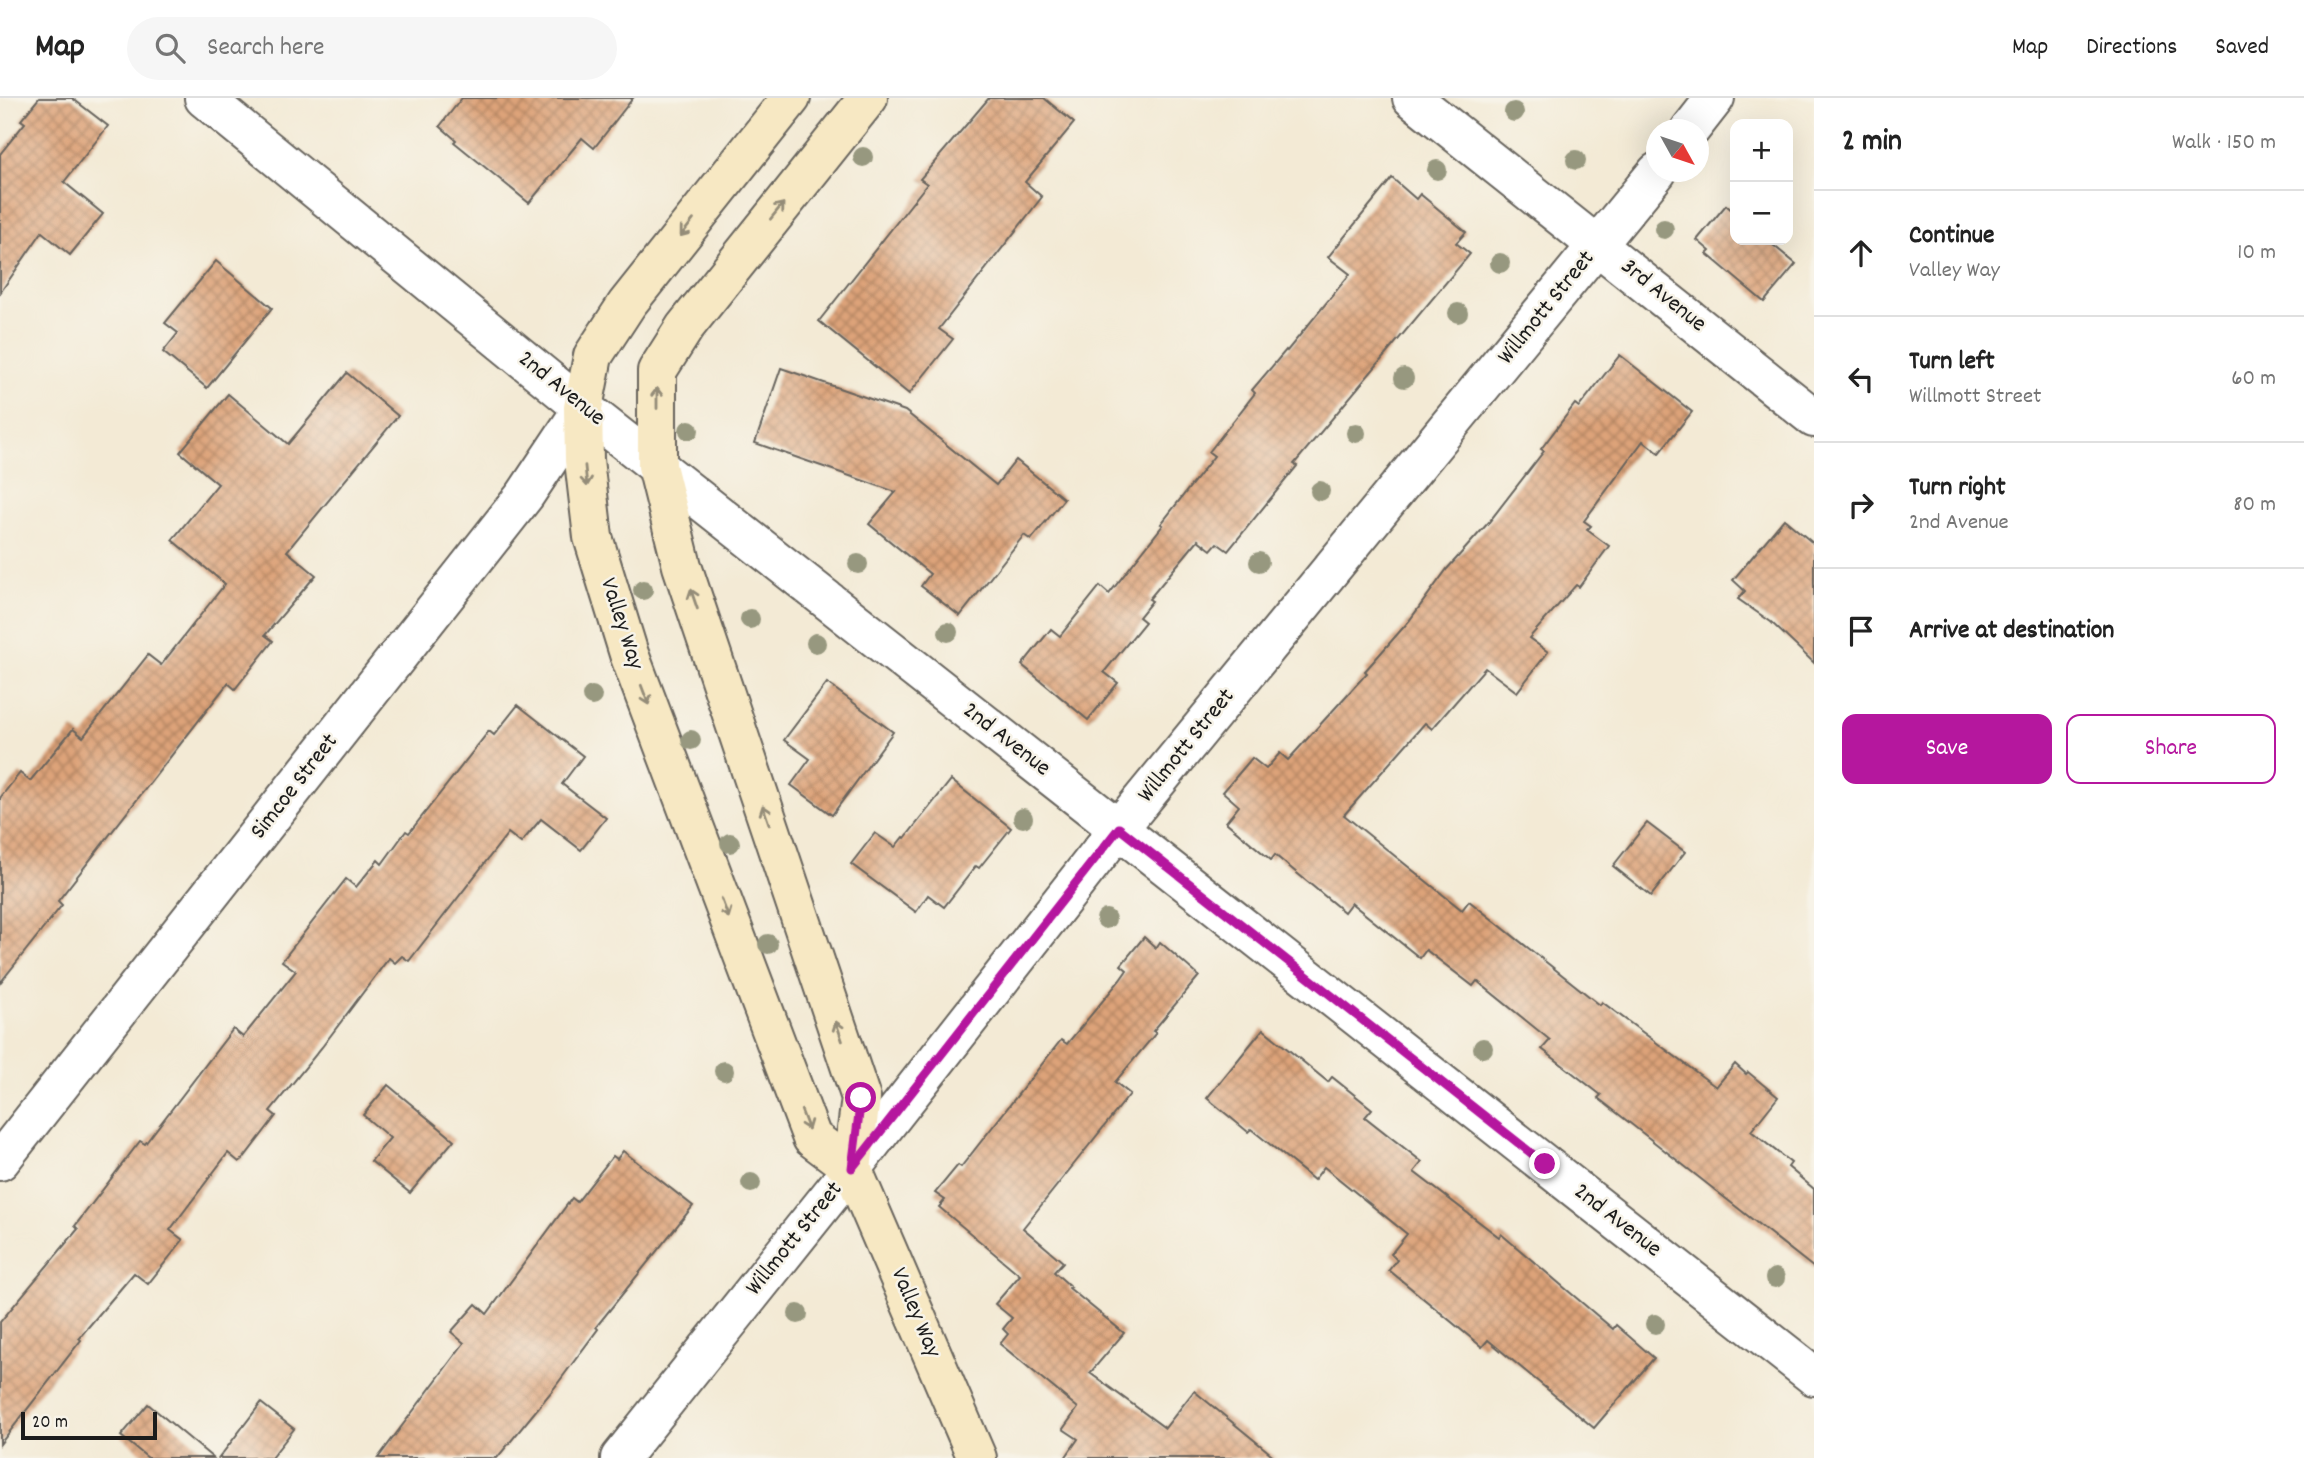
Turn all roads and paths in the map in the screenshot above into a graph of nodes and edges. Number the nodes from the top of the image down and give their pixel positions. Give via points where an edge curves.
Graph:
1 (204, 98) edge
2 (791, 98) edge
3 (868, 98) edge
4 (1412, 98) edge
5 (1715, 98) edge
6 (1699, 119) edge
7 (1649, 182) edge
8 (1599, 245) junction
9 (583, 408) junction
10 (1814, 418) edge
11 (657, 466) junction
12 (1119, 828) junction
13 (0, 1161) edge
14 (852, 1168) junction
15 (1814, 1376) edge
16 (620, 1458) edge
17 (977, 1458) edge

1 - 9 street, 2nd Avenue
2 -> 9 street, Valley Way via 627,304 593,356
11 -> 3 street via 657,371 685,327
4 - 8 street, 3rd Avenue
5 - 6 street
7 - 8 street, Willmott Street
8 - 10 street, 3rd Avenue
8 - 12 street, Willmott Street
9 - 11 street, 2nd Avenue
9 - 13 street, Simcoe Street via 524,495
9 -> 14 street, Valley Way via 593,537 629,654 812,1138
11 - 12 street, 2nd Avenue
14 -> 11 street via 861,1098 682,566
12 - 14 street, Willmott Street
12 - 15 street, 2nd Avenue
14 - 16 street, Willmott Street
14 - 17 street, Valley Way

